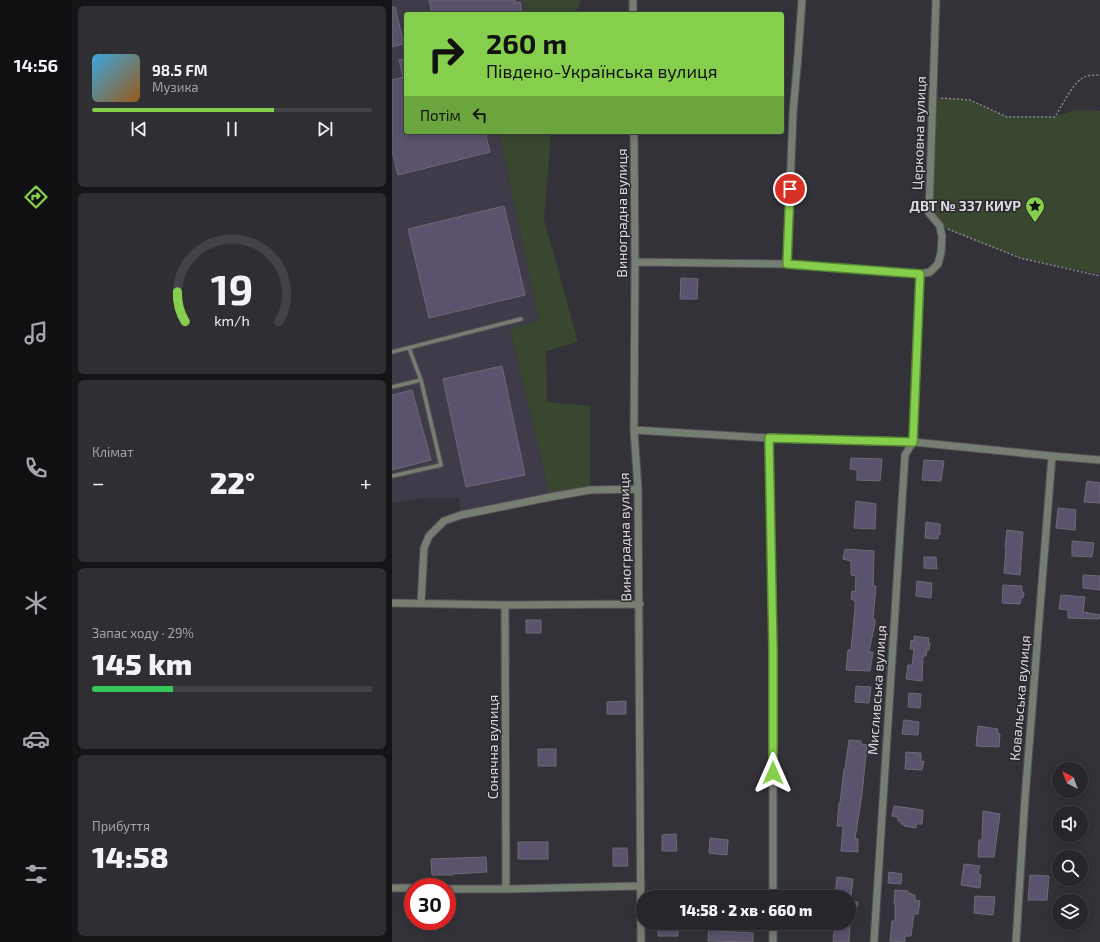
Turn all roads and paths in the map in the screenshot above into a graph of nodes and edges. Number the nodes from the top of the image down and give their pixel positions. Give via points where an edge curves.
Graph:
1 (633, 0) edge
2 (802, 0) edge
3 (936, 0) edge
4 (633, 12) edge
5 (1100, 75) edge
6 (933, 98) junction
7 (634, 134) edge
8 (940, 226) junction
9 (635, 262) junction
10 (787, 264) junction
11 (920, 274) junction
12 (1100, 276) edge
13 (521, 319) dead end
14 (409, 348) junction
15 (392, 352) edge
16 (421, 380) junction
17 (392, 387) edge
18 (634, 430) junction
19 (769, 438) junction
20 (913, 442) junction
21 (1052, 456) junction
22 (1100, 460) edge
23 (392, 476) edge
24 (638, 489) junction
25 (392, 603) edge
26 (421, 603) junction
27 (505, 604) junction
28 (640, 604) junction
29 (641, 886) junction
30 (392, 888) edge
31 (404, 888) edge
32 (456, 889) edge
33 (506, 889) junction
34 (773, 890) edge
35 (773, 930) edge
36 (641, 942) edge
37 (773, 942) edge
38 (874, 942) edge
39 (1016, 942) edge

1 - 4 street
2 - 10 street via 793,113
3 - 6 street, Церковна вулиця
5 - 6 path via 1081,79 1073,87 1055,117 1007,116 970,100
6 - 8 street, Церковна вулиця via 929,213
7 - 9 street, Виноградна вулиця
8 - 11 street via 942,237 938,264 930,272
8 - 12 path via 1020,258
9 - 10 street
9 - 18 street, Виноградна вулиця
10 - 11 street
11 - 20 street
13 - 14 lane
14 - 15 lane
14 - 16 lane
16 - 17 lane
16 - 23 lane via 441,465
18 - 19 street
18 - 24 street, Виноградна вулиця
19 - 20 street
19 - 34 street via 773,649
20 - 21 street
20 - 38 street, Мисливська вулиця via 904,454
21 - 22 street
21 - 39 street, Ковальська вулиця
24 - 26 street via 590,490 461,515 444,521 429,536 424,548
24 - 28 street, Виноградна вулиця
25 - 26 street
26 - 27 street
27 - 28 street
27 - 33 street, Сонячна вулиця
28 - 29 street, Виноградна вулиця
29 - 33 street
29 - 36 street, Виноградна вулиця
30 - 31 street
32 - 33 street
35 - 37 street

